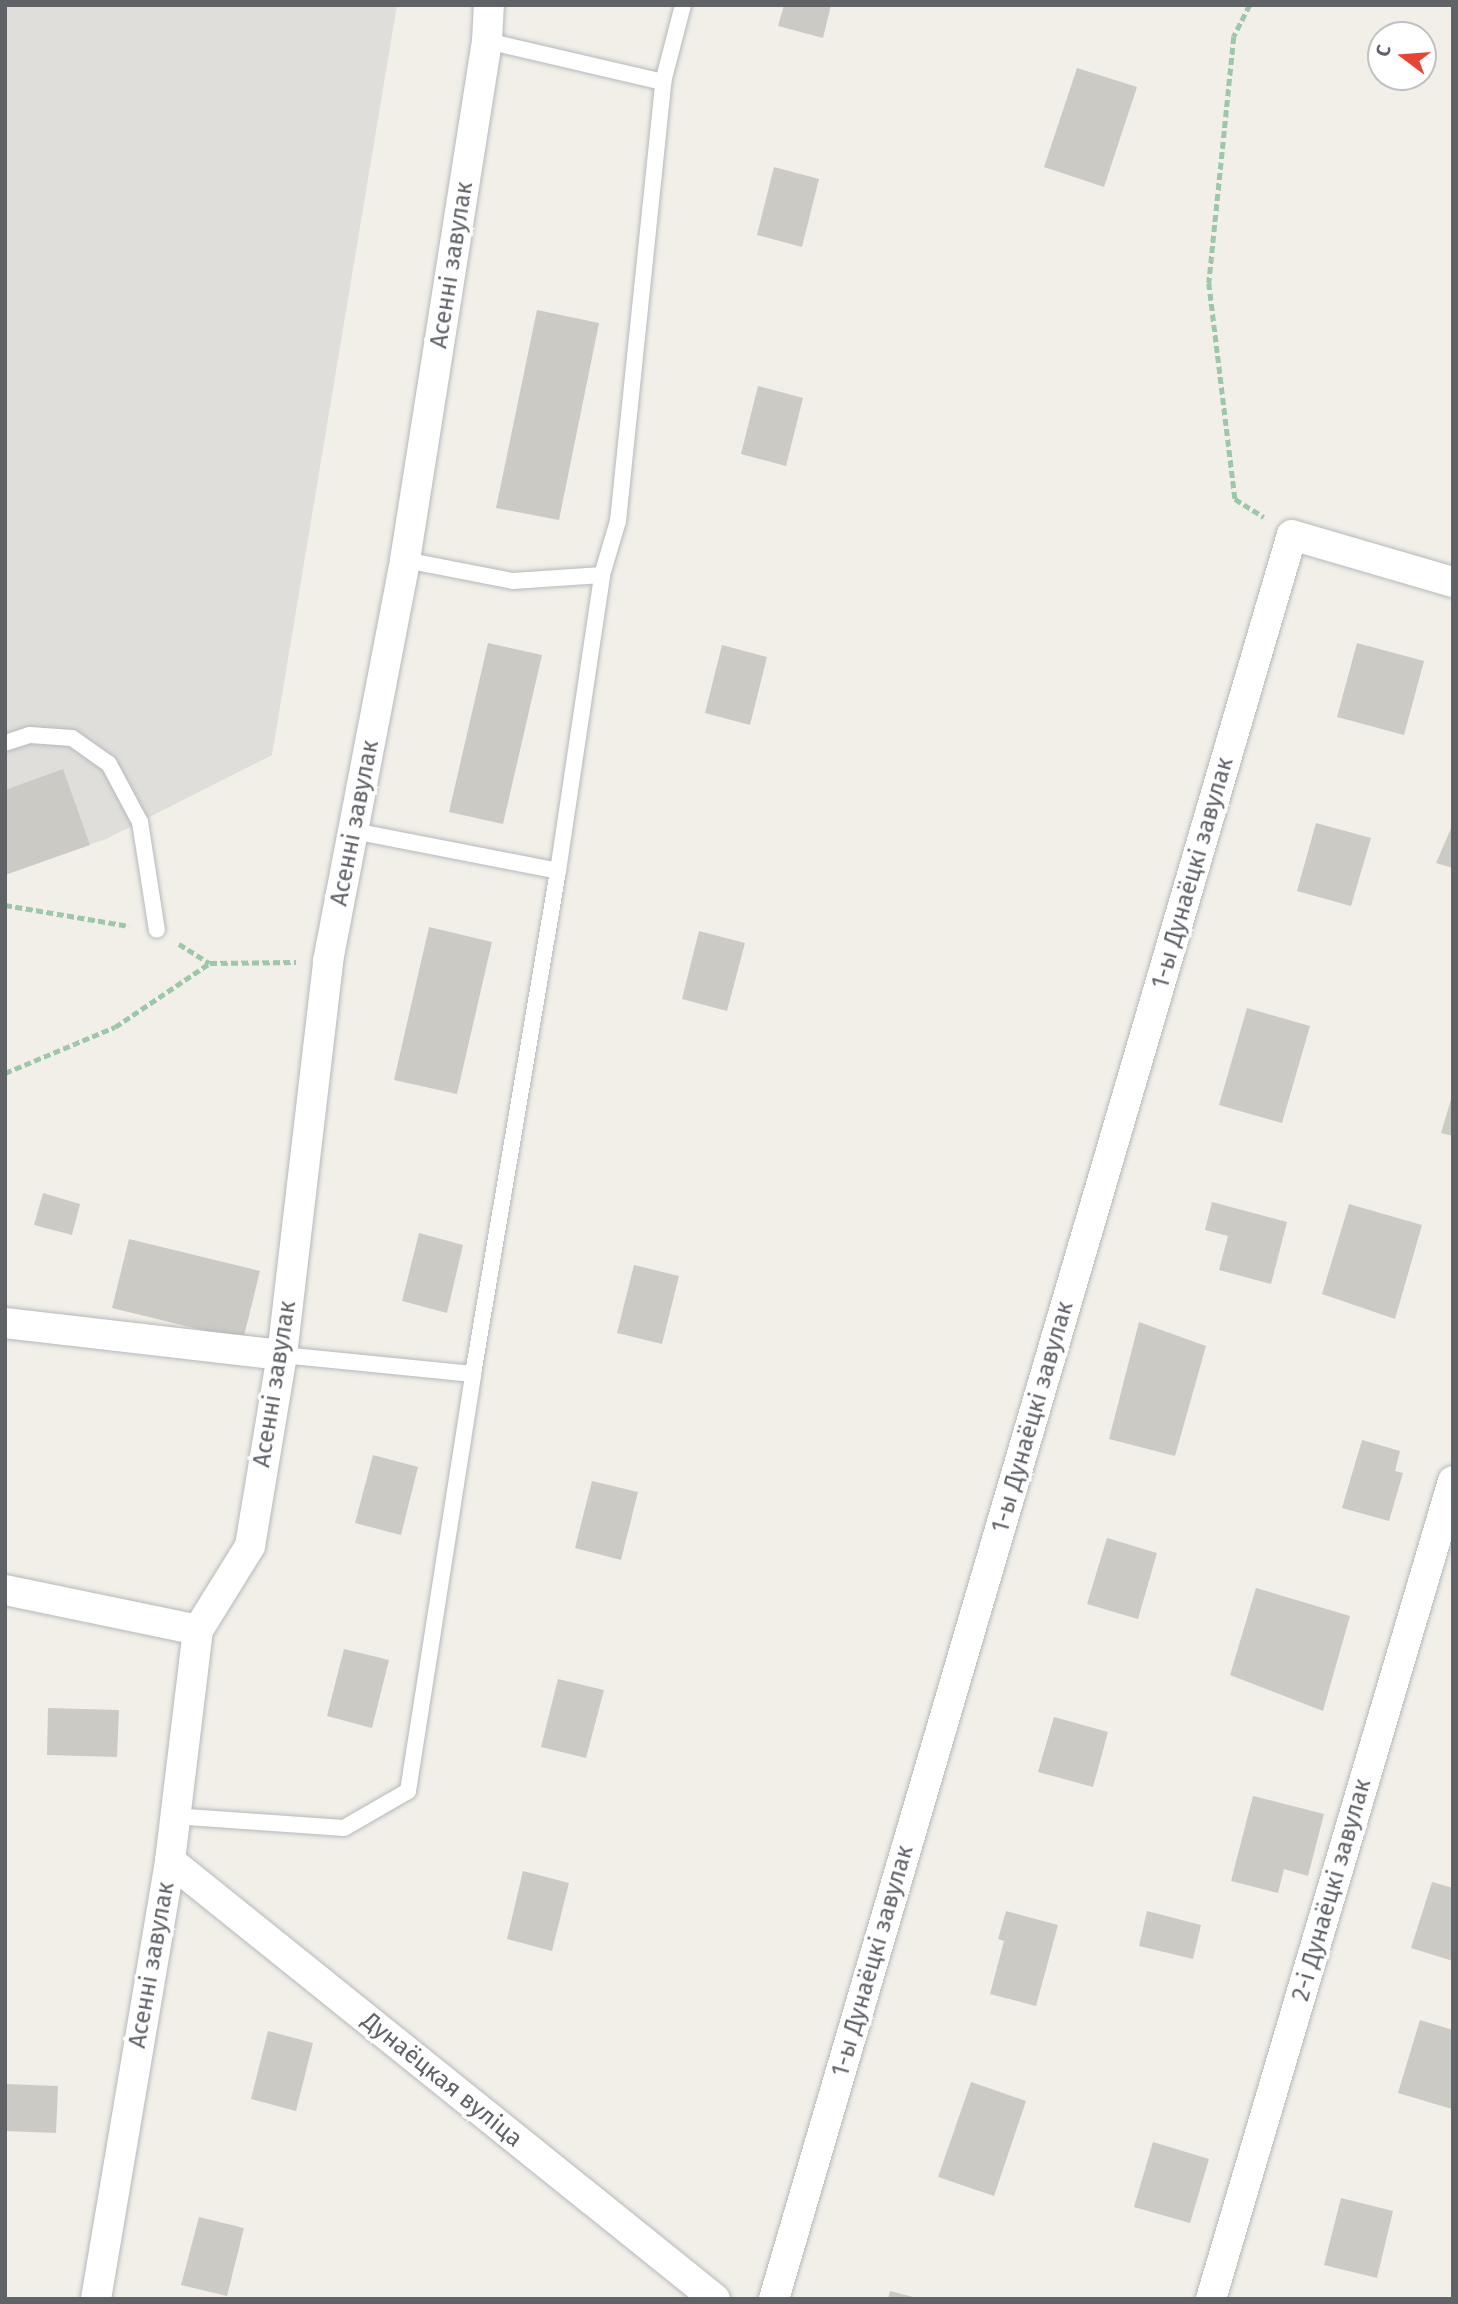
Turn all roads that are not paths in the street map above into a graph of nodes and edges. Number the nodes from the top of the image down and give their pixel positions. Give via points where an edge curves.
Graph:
1 (489, 5) edge
2 (683, 5) edge
3 (487, 41) junction
4 (663, 82) junction
5 (405, 560) junction
6 (602, 575) junction
7 (1453, 582) edge
8 (5, 743) edge
9 (353, 831) junction
10 (558, 871) junction
11 (157, 930) road end
12 (5, 1322) edge
13 (282, 1354) junction
14 (473, 1374) junction
15 (1453, 1481) edge
16 (5, 1590) edge
17 (198, 1630) junction
18 (173, 1816) junction
19 (170, 1861) junction
20 (96, 2299) edge
21 (715, 2299) edge
22 (774, 2299) edge
23 (1211, 2299) edge

1 - 3 street, Асенні завулак
2 - 4 lane
3 - 4 lane
3 - 5 street, Асенні завулак
4 - 6 lane via 618,521
5 - 6 lane via 513,581
5 - 9 street, Асенні завулак
6 - 10 lane
7 - 22 street, 1-ы Дунаёцкі завулак via 1292,535
8 - 11 lane via 30,735 72,737 109,764 139,822
9 - 10 lane
9 - 13 street, Асенні завулак via 328,961
10 - 14 lane
12 - 13 street
13 - 14 lane
13 - 17 street, Асенні завулак via 250,1546
14 - 18 lane via 408,1791 344,1828
15 - 23 street, 2-і Дунаёцкі завулак
16 - 17 street
17 - 18 street, Асенні завулак
18 - 19 street, Асенні завулак
19 - 20 street, Асенні завулак
19 - 21 street, Дунаёцкая вуліца

